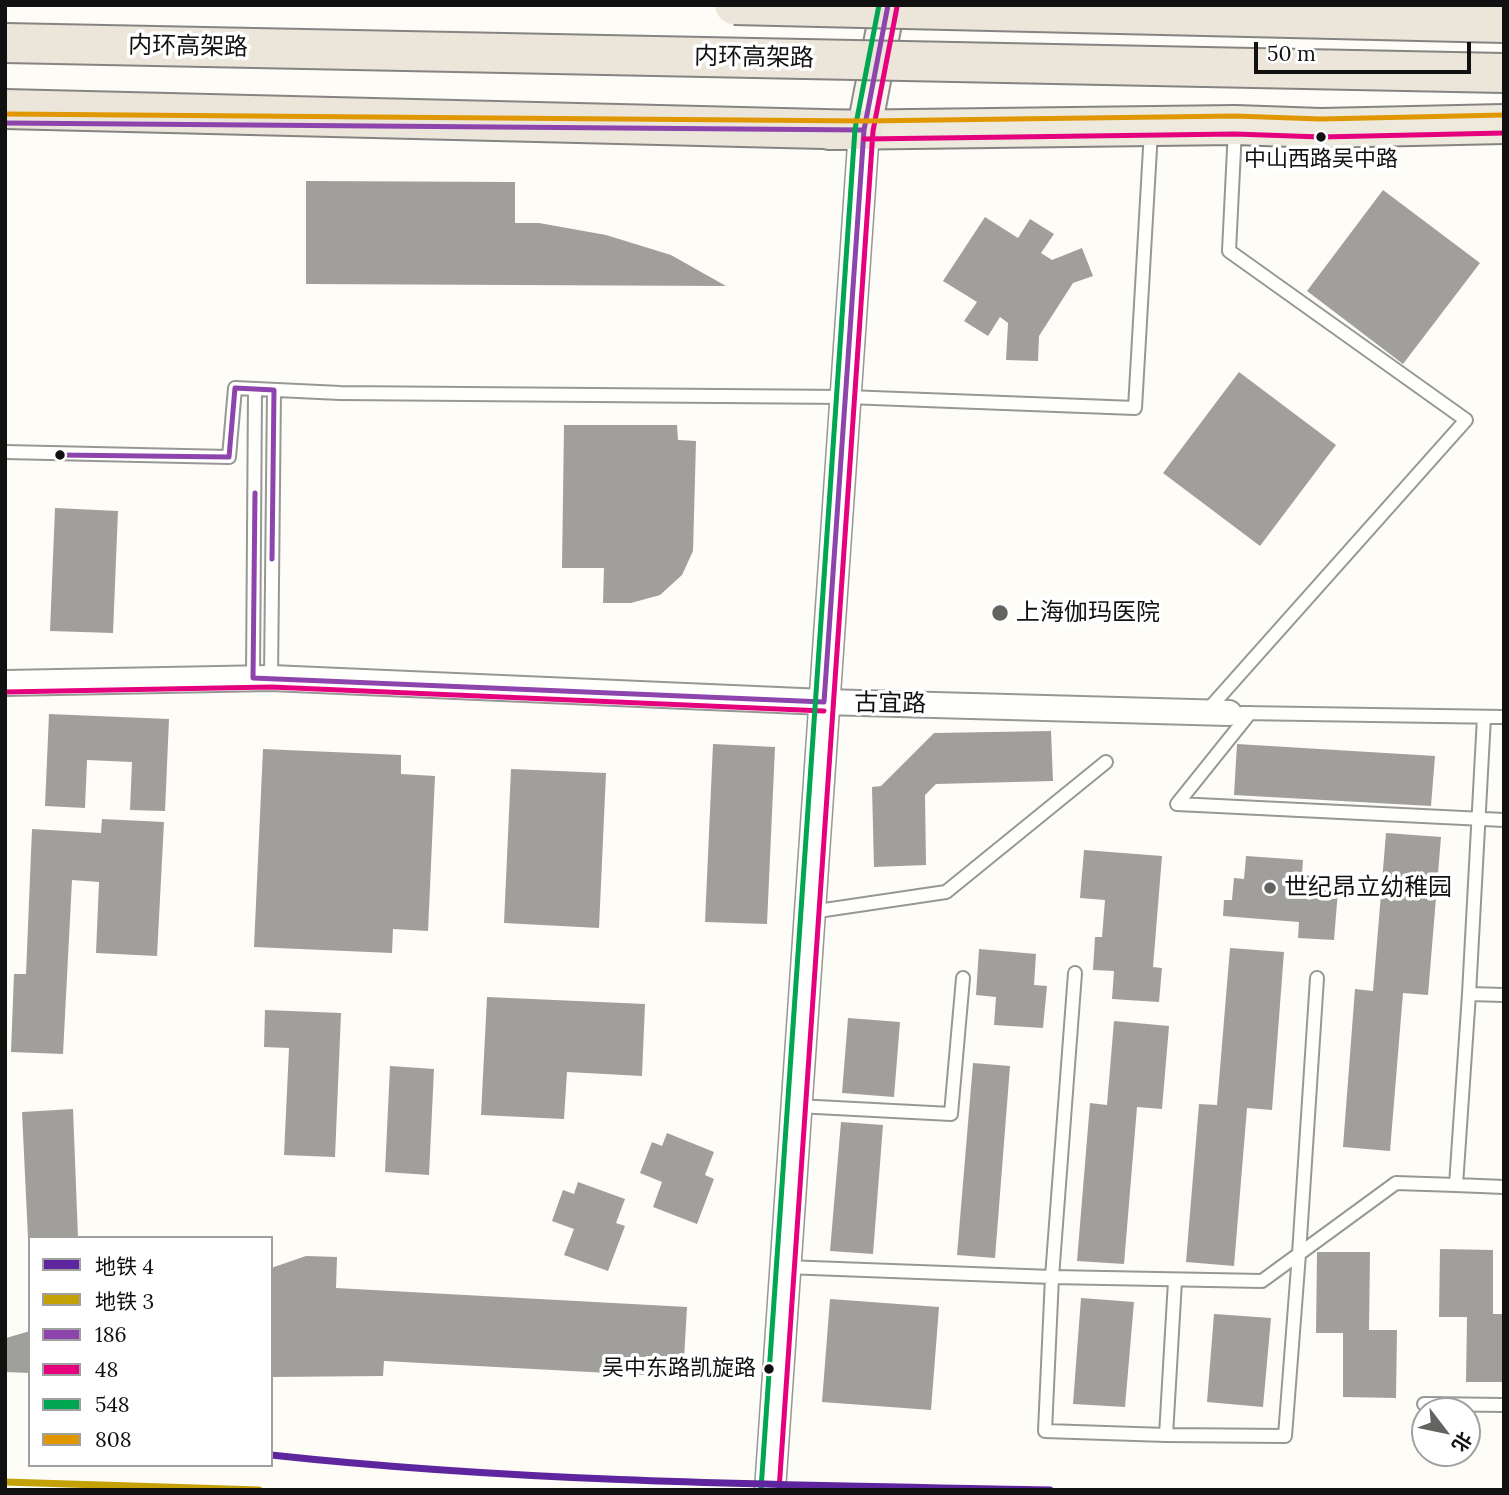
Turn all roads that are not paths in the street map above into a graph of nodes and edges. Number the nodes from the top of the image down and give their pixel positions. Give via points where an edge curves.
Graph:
1 (734, 5) edge
2 (888, 5) edge
3 (1504, 23) edge
4 (5, 43) edge
5 (1504, 73) edge
6 (5, 109) edge
7 (5, 123) edge
8 (1504, 124) edge
9 (1235, 125) junction
10 (1151, 127) junction
11 (864, 130) junction
12 (255, 390) junction
13 (274, 390) junction
14 (847, 397) junction
15 (5, 452) edge
16 (262, 678) junction
17 (5, 683) edge
18 (824, 702) junction
19 (1228, 713) junction
20 (1484, 717) junction
21 (1504, 717) edge
22 (1106, 762) dead end
23 (1478, 820) junction
24 (1504, 820) edge
25 (810, 913) junction
26 (1075, 974) dead end
27 (962, 978) dead end
28 (1317, 978) dead end
29 (1469, 995) junction
30 (1504, 996) edge
31 (796, 1106) junction
32 (1456, 1185) junction
33 (1504, 1187) edge
34 (1299, 1254) junction
35 (785, 1267) junction
36 (1052, 1277) junction
37 (1175, 1280) junction
38 (1481, 1405) edge
39 (1504, 1405) edge
40 (1167, 1435) junction
41 (770, 1490) edge

1 - 3 highway, bridge
2 - 11 main road
4 - 5 highway, 内环高架路, bridge
6 - 11 highway
7 - 11 main road
8 - 9 main road
9 - 10 main road
9 - 19 lane via 1229,251 1466,420
10 - 11 main road
10 - 14 lane via 1135,408
11 - 14 street
12 - 13 lane
12 - 15 lane via 235,388 229,457
12 - 16 lane
13 - 14 lane
13 - 16 lane
14 - 18 street
16 - 17 street, 古宜路
16 - 18 street, 古宜路
18 - 19 street, 古宜路
18 - 25 street
19 - 20 lane
19 - 23 lane via 1177,804
20 - 21 lane
20 - 23 lane
22 - 25 lane via 946,892
23 - 24 lane
23 - 29 lane
25 - 31 street
26 - 36 lane
27 - 31 lane via 951,1114
28 - 34 lane
29 - 30 lane
29 - 32 lane
31 - 35 street
32 - 33 lane
32 - 34 lane via 1396,1184
34 - 37 lane via 1262,1281
34 - 40 lane via 1284,1436
35 - 36 lane
35 - 41 street
36 - 37 lane
36 - 40 lane via 1045,1431
37 - 40 lane
38 - 39 lane

